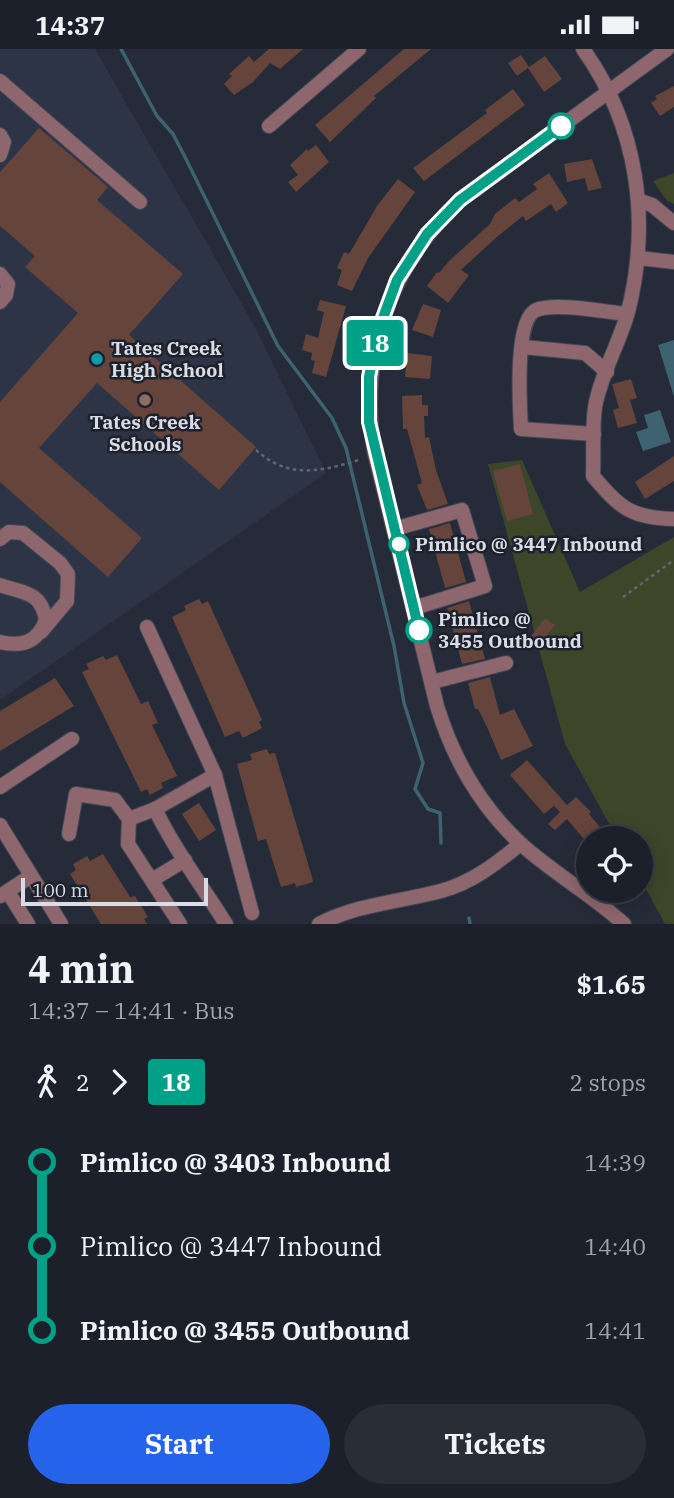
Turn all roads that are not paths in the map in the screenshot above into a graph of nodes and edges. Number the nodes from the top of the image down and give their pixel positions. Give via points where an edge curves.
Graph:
1 (359, 49) edge
2 (583, 49) edge
3 (667, 49) edge
4 (0, 81) edge
5 (610, 91) junction
6 (269, 126) dead end
7 (0, 135) edge
8 (0, 155) edge
9 (640, 201) junction
10 (140, 202) dead end
11 (674, 223) edge
12 (639, 258) junction
13 (674, 262) edge
14 (0, 274) edge
15 (0, 302) edge
16 (627, 314) junction
17 (523, 348) junction
18 (607, 372) junction
19 (594, 435) junction
20 (674, 509) edge
21 (645, 518) junction
22 (674, 519) edge
23 (394, 529) junction
24 (0, 539) edge
25 (0, 585) edge
26 (414, 608) junction
27 (147, 627) dead end
28 (41, 632) junction
29 (0, 642) edge
30 (506, 663) dead end
31 (432, 682) junction
32 (72, 739) dead end
33 (215, 775) junction
34 (0, 786) edge
35 (155, 809) junction
36 (129, 819) junction
37 (0, 825) edge
38 (69, 834) dead end
39 (520, 844) junction
40 (185, 860) junction
41 (31, 876) junction
42 (152, 880) junction
43 (4, 894) edge
44 (252, 913) dead end
45 (28, 924) edge
46 (61, 924) edge
47 (180, 924) edge
48 (226, 924) edge
49 (319, 924) edge
50 (624, 924) edge

1 - 6 street
2 - 5 street
3 - 5 street
4 - 10 street
5 - 9 street
5 - 23 street via 460,200 427,234 397,280 377,334 368,399 374,450
7 - 8 street via 4,142
9 - 11 street
9 - 12 street
12 - 13 street
12 - 16 street
14 - 15 street via 8,284
16 - 17 street via 534,311 527,318
16 - 18 street
17 - 18 street via 585,353
17 - 19 street via 517,371 521,429
18 - 19 street via 595,407
19 - 21 street via 593,476 618,505
20 - 21 street
21 - 22 street
23 - 26 street
23 - 26 street via 461,510 485,586
24 - 28 street via 9,532 23,533 68,574 67,601
25 - 28 street via 28,591 38,599 46,620
26 - 31 street
27 - 33 street
28 - 29 street via 29,643
30 - 31 street
31 - 39 street via 457,759 488,807
32 - 34 street
33 - 35 street
33 - 44 street
35 - 36 street
35 - 40 street via 174,849
36 - 38 street via 115,800 76,794
36 - 42 street via 128,844
37 - 41 street
39 - 49 street via 469,881 348,911
39 - 50 street
40 - 42 street
40 - 48 street
41 - 43 street
41 - 46 street
42 - 47 street
43 - 45 street

